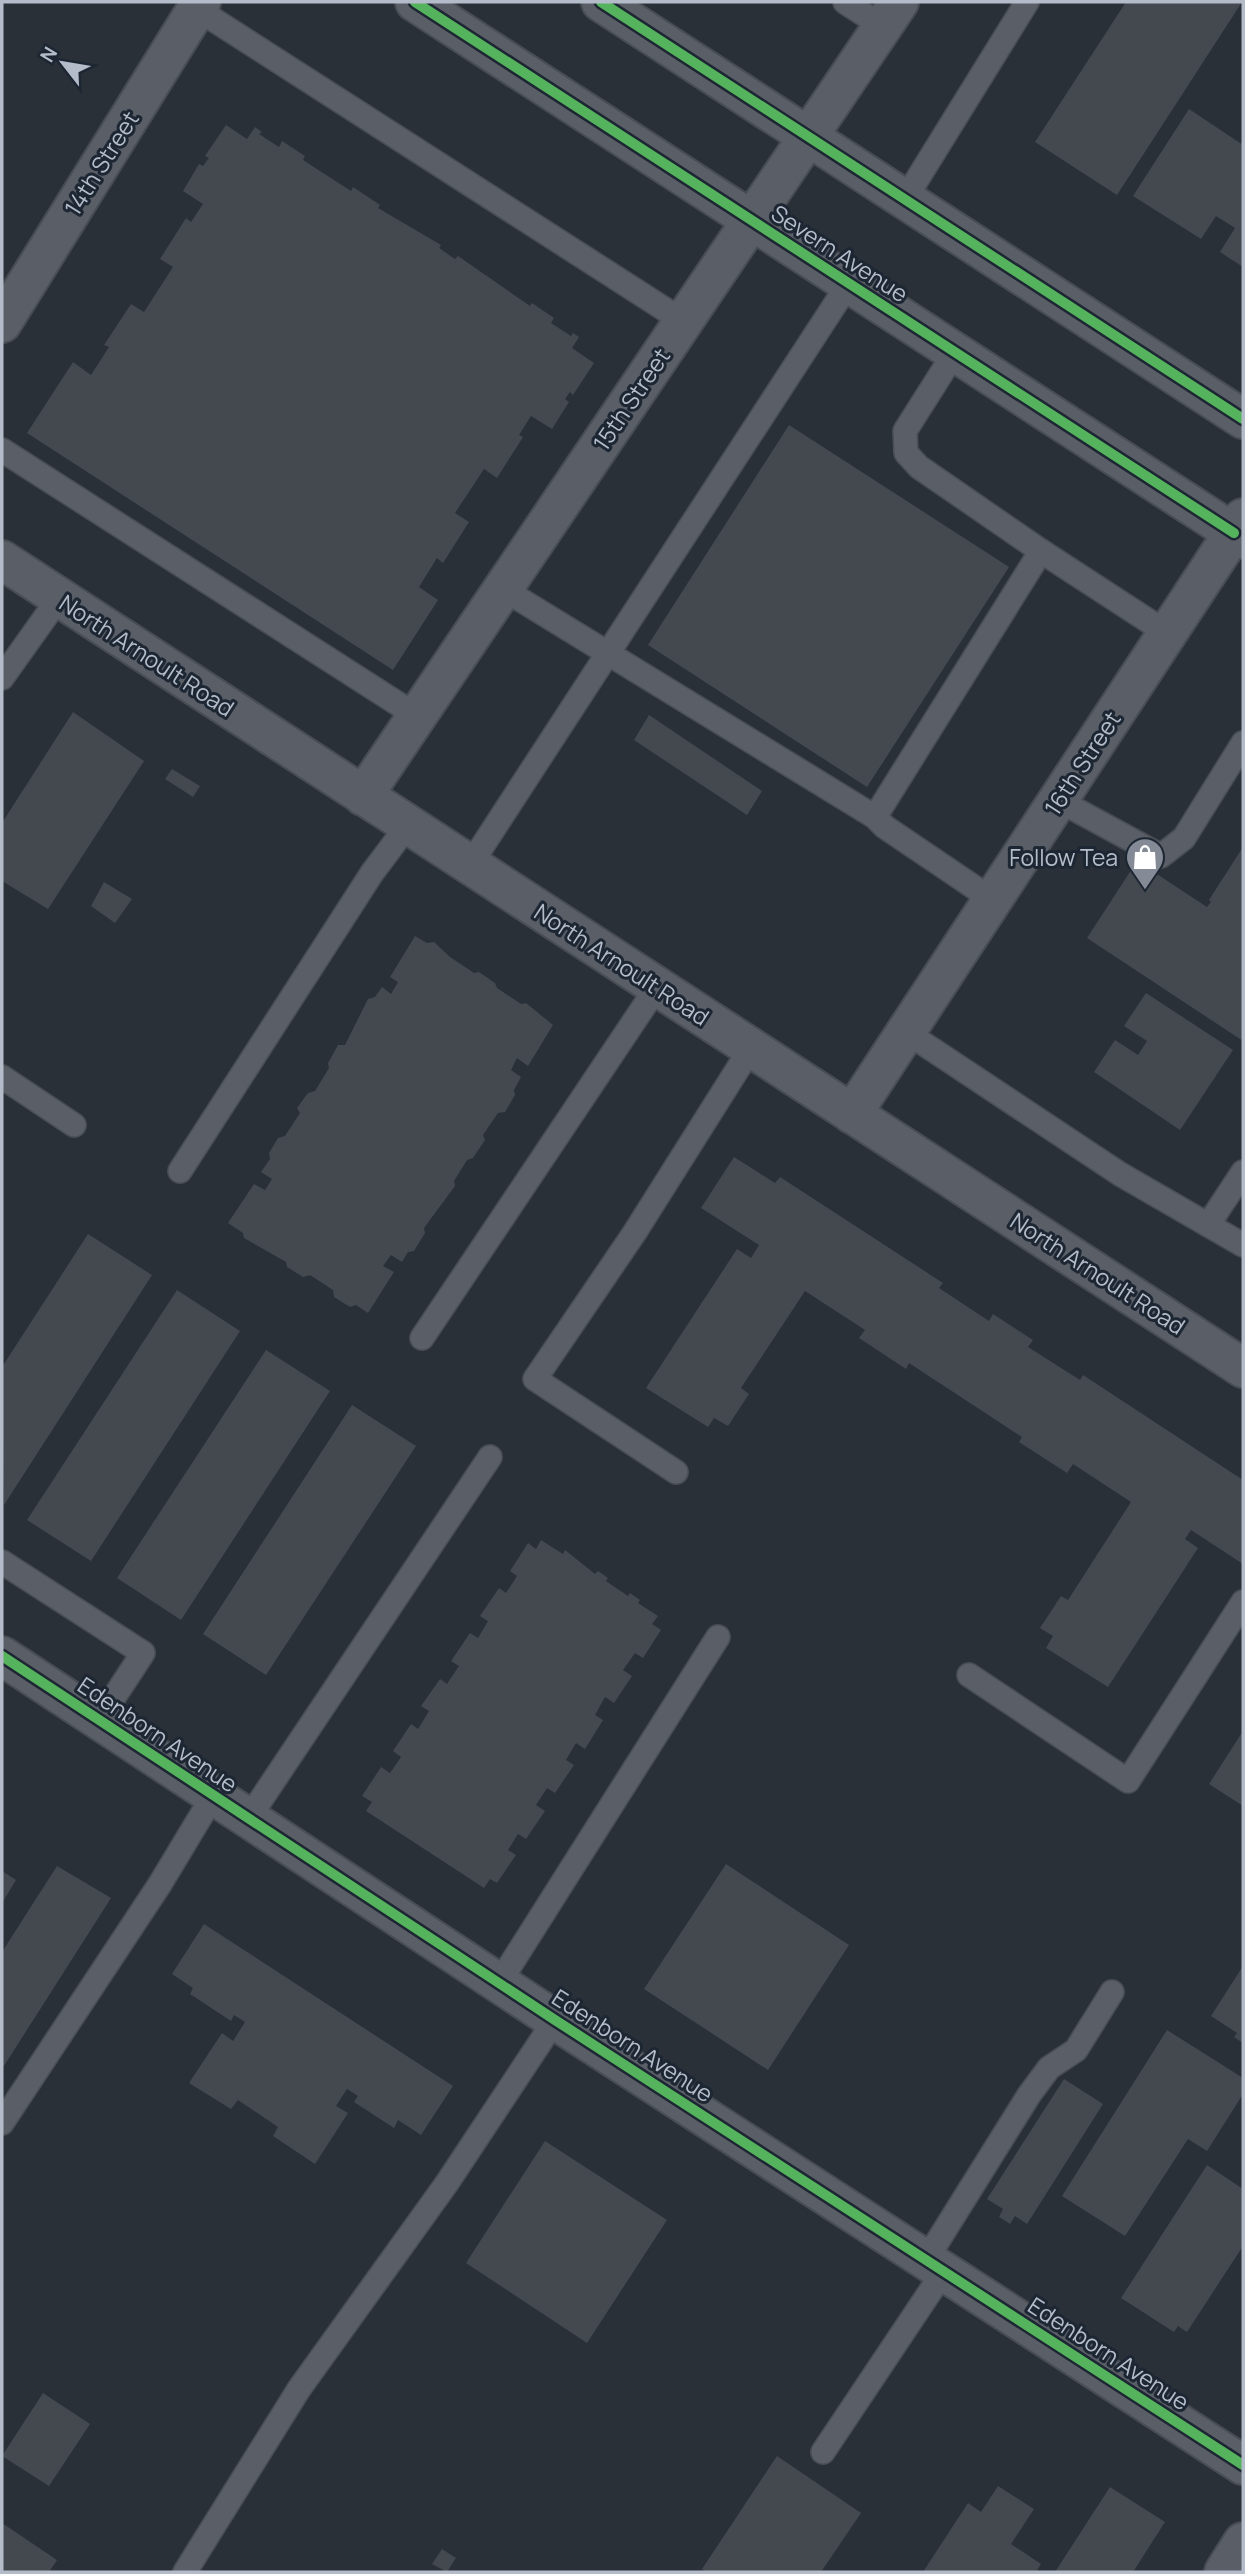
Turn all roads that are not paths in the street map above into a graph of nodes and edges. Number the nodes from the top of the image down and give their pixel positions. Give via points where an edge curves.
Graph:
1 (415, 2) edge
2 (601, 2) edge
3 (845, 2) edge
4 (1027, 2) edge
5 (199, 5) edge
6 (890, 14) edge
7 (808, 136) junction
8 (905, 199) junction
9 (751, 220) junction
10 (849, 283) junction
11 (683, 321) junction
12 (2, 323) edge
13 (955, 352) junction
14 (1243, 419) edge
15 (2, 450) edge
16 (1240, 530) edge
17 (1041, 551) junction
18 (2, 560) edge
19 (503, 589) junction
20 (59, 598) junction
21 (1167, 633) junction
22 (609, 652) junction
23 (2, 678) edge
24 (417, 716) junction
25 (1243, 743) edge
26 (363, 796) junction
27 (1058, 800) junction
28 (875, 817) junction
29 (408, 825) junction
30 (470, 865) junction
31 (993, 900) junction
32 (657, 987) junction
33 (906, 1032) junction
34 (751, 1048) junction
35 (2, 1077) edge
36 (852, 1114) junction
37 (74, 1125) dead end
38 (180, 1171) dead end
39 (1243, 1172) edge
40 (1208, 1225) junction
41 (1243, 1245) edge
42 (422, 1338) dead end
43 (1243, 1368) edge
44 (490, 1457) dead end
45 (676, 1472) dead end
46 (2, 1562) edge
47 (1243, 1602) edge
48 (718, 1637) dead end
49 (2, 1656) edge
50 (969, 1675) dead end
51 (99, 1720) junction
52 (212, 1796) junction
53 (248, 1819) junction
54 (499, 1983) junction
55 (1112, 1992) dead end
56 (555, 2020) junction
57 (2, 2123) edge
58 (935, 2266) junction
59 (823, 2452) dead end
60 (1243, 2465) edge
61 (1243, 2542) edge
62 (185, 2572) edge
63 (1224, 2572) edge

1 - 9 street, Severn Avenue
2 - 7 street
3 - 6 lane
4 - 8 lane
5 - 11 lane
5 - 12 street, 14th Street
6 - 7 street, 15th Street
7 - 8 street
7 - 9 street, 15th Street
8 - 14 street
9 - 10 street, Severn Avenue
9 - 11 street, 15th Street
10 - 13 street, Severn Avenue
10 - 22 lane
11 - 19 street, 15th Street
13 - 16 street, Severn Avenue
13 - 17 lane via 905,431 906,453 919,467
15 - 24 lane
16 - 21 street, 16th Street
17 - 21 lane
17 - 28 lane
18 - 20 street, North Arnoult Road
19 - 22 lane
19 - 24 street, 15th Street
20 - 23 lane
20 - 26 street, North Arnoult Road
21 - 27 street, 16th Street
22 - 28 lane
22 - 30 lane
24 - 26 street, 15th Street
25 - 27 lane via 1184,838 1161,856
26 - 29 street, North Arnoult Road
27 - 31 street, 16th Street
28 - 31 lane
29 - 30 street, North Arnoult Road
29 - 38 lane via 372,873
30 - 32 street, North Arnoult Road
31 - 33 street, 16th Street
32 - 34 street, North Arnoult Road
32 - 42 lane
33 - 36 street, 16th Street
33 - 40 lane via 1119,1174
34 - 36 street, North Arnoult Road
34 - 45 lane via 535,1379
35 - 37 lane
36 - 43 street, North Arnoult Road
39 - 40 lane
40 - 41 lane
44 - 53 lane
46 - 51 lane via 143,1653
47 - 50 lane via 1128,1781
48 - 54 lane
49 - 51 street, Edenborn Avenue
51 - 52 street, Edenborn Avenue
52 - 53 street, Edenborn Avenue
52 - 57 lane via 160,1884
53 - 54 street, Edenborn Avenue
54 - 56 street, Edenborn Avenue
55 - 58 lane via 1076,2050 1049,2068 1028,2095
56 - 58 street, Edenborn Avenue
56 - 62 lane via 447,2183 299,2389
58 - 59 lane
58 - 60 street, Edenborn Avenue
61 - 63 street

